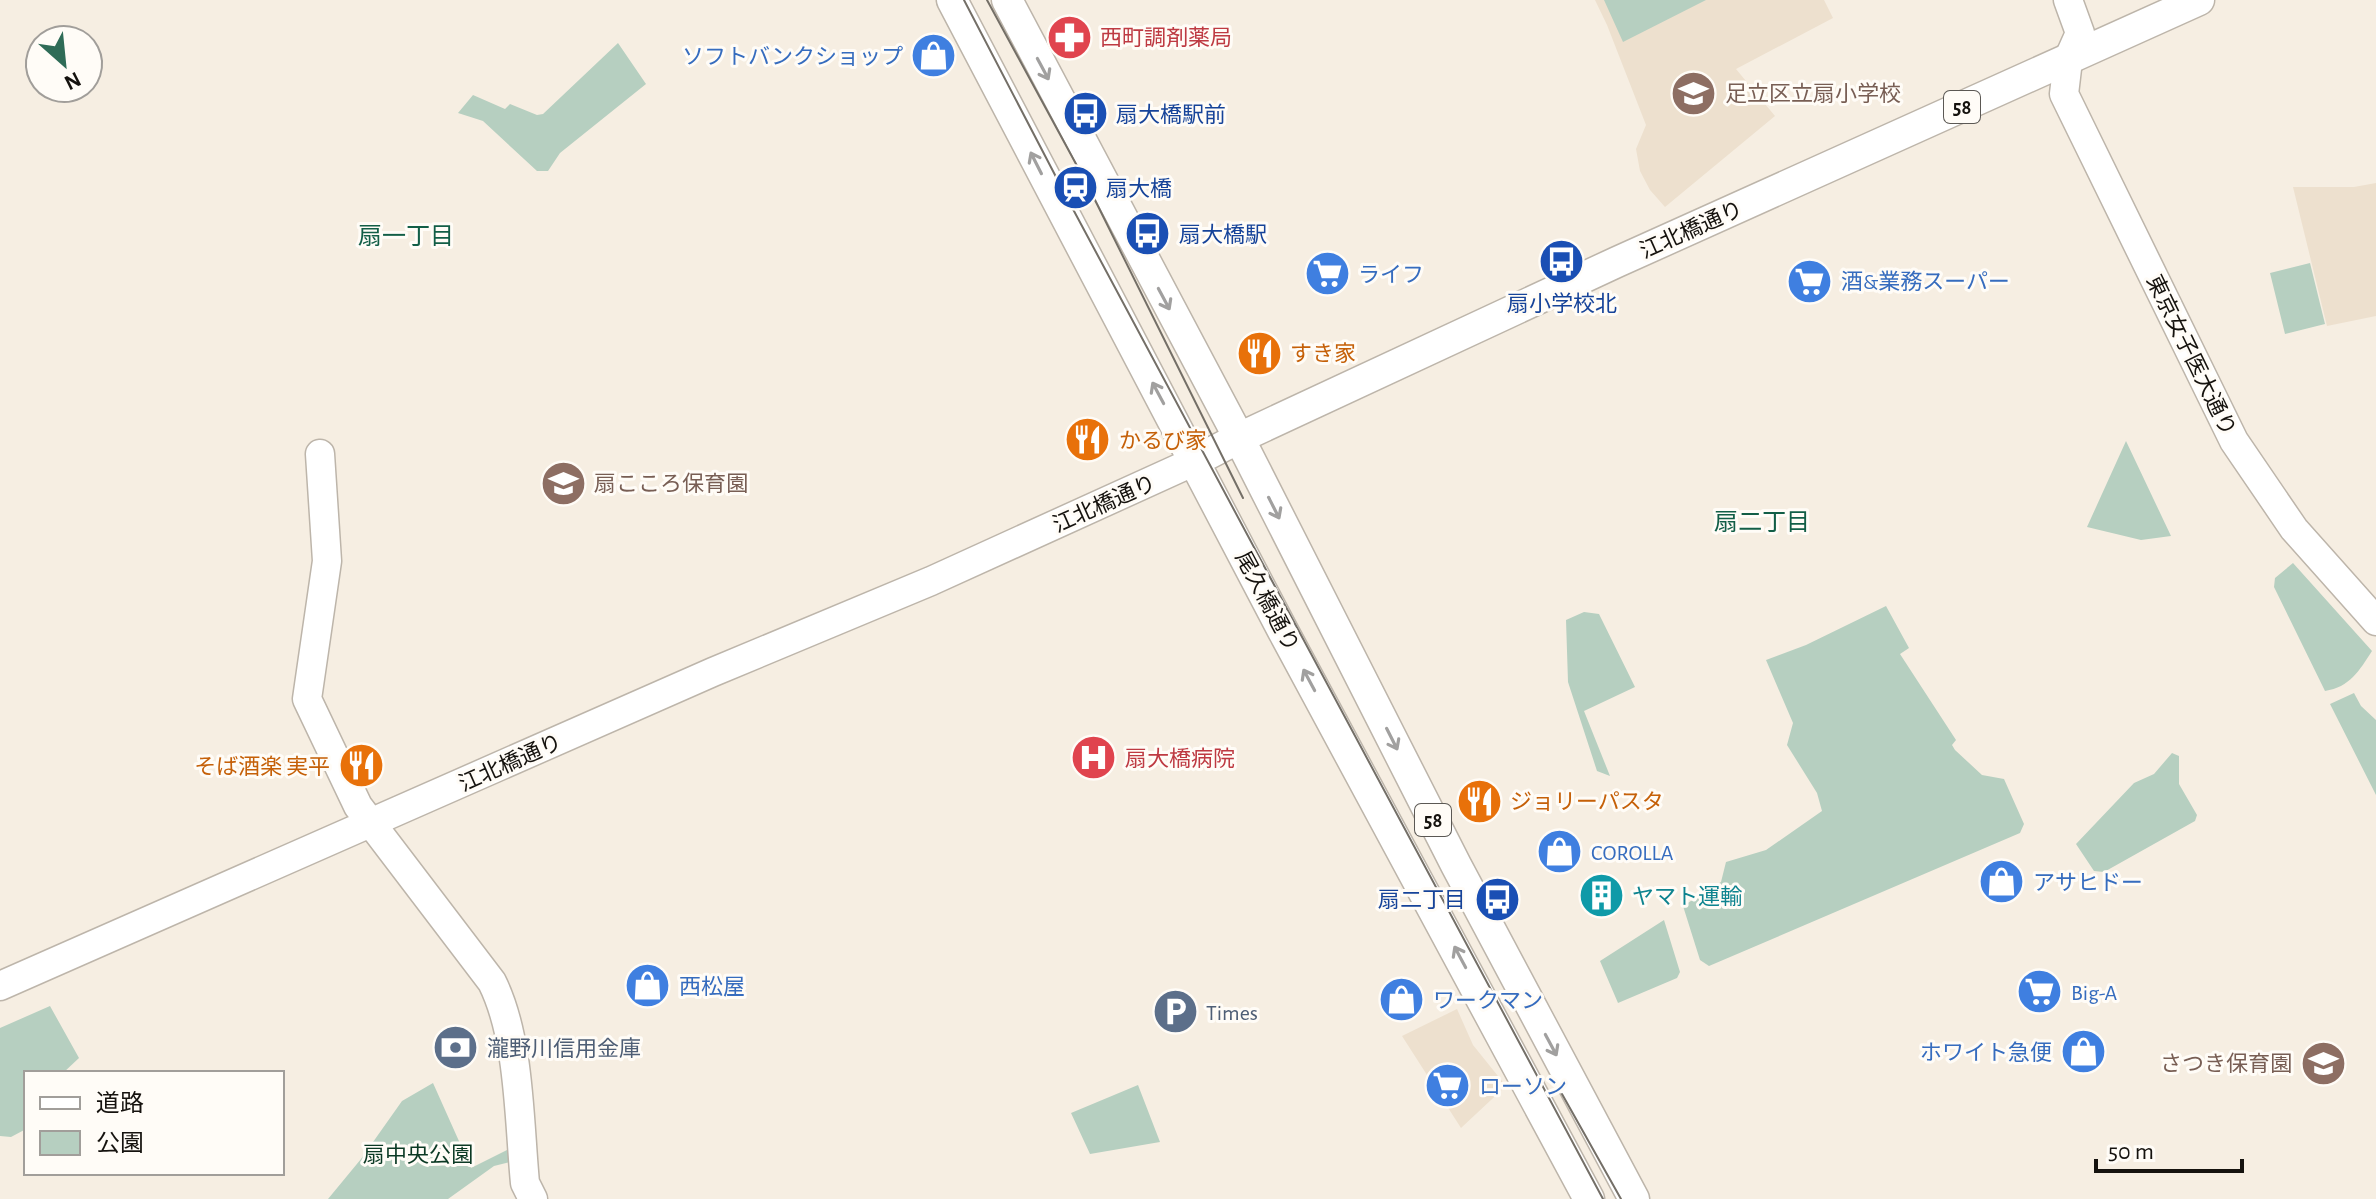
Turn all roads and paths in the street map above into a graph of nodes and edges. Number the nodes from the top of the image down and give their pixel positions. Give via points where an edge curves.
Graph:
1 (952, 0) edge
2 (1007, 0) edge
3 (2068, 0) edge
4 (2199, 0) edge
5 (2068, 60) junction
6 (1239, 438) junction
7 (320, 454) dead end
8 (1195, 461) junction
9 (2376, 621) edge
10 (370, 824) junction
11 (0, 986) edge
12 (533, 1199) edge
13 (1589, 1199) edge
14 (1634, 1199) edge

8 -> 1 main road, 尾久橋通り / 58
2 -> 6 main road, 58
3 - 5 street, 東京女子医大通り via 2080,33
4 - 5 main road, 江北橋通り / 58
5 - 6 main road, 江北橋通り / 58
5 - 9 street, 東京女子医大通り via 2064,94 2234,441 2294,529
6 - 8 main road, 江北橋通り / 58
6 -> 14 main road, 58 via 1456,865
7 - 10 street via 327,561 307,699
8 - 10 street, 江北橋通り
13 -> 8 main road, 尾久橋通り / 58
10 - 11 street, 江北橋通り
10 - 12 street via 497,993 514,1057 525,1183

